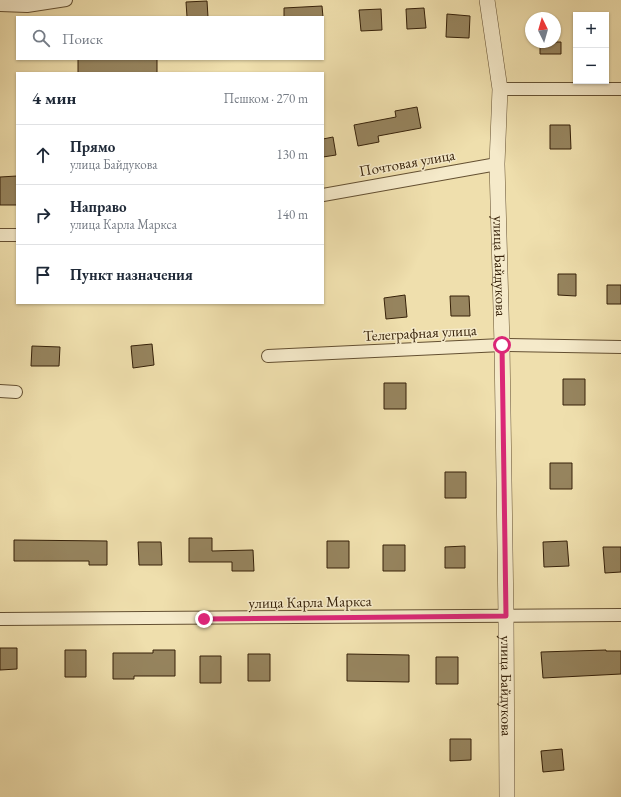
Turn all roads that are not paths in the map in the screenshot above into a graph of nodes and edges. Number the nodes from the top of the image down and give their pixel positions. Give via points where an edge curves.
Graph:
1 (66, 0) edge
2 (487, 0) edge
3 (0, 5) edge
4 (621, 89) edge
5 (500, 90) junction
6 (497, 164) junction
7 (324, 195) edge
8 (0, 235) edge
9 (16, 236) edge
10 (502, 345) junction
11 (621, 347) edge
12 (268, 356) dead end
13 (0, 391) edge
14 (16, 392) dead end
15 (621, 615) edge
16 (506, 616) junction
17 (0, 619) edge
18 (507, 797) edge

1 - 3 street via 27,6
2 - 5 street, улица Байдукова
4 - 5 street
5 - 6 street, улица Байдукова
6 - 7 street, Почтовая улица
6 - 10 street, улица Байдукова
8 - 9 street
10 - 11 street, Телеграфная улица
10 - 12 street, Телеграфная улица
10 - 16 street, улица Байдукова
13 - 14 street
15 - 16 street, улица Карла Маркса
16 - 17 street, улица Карла Маркса
16 - 18 street, улица Байдукова

